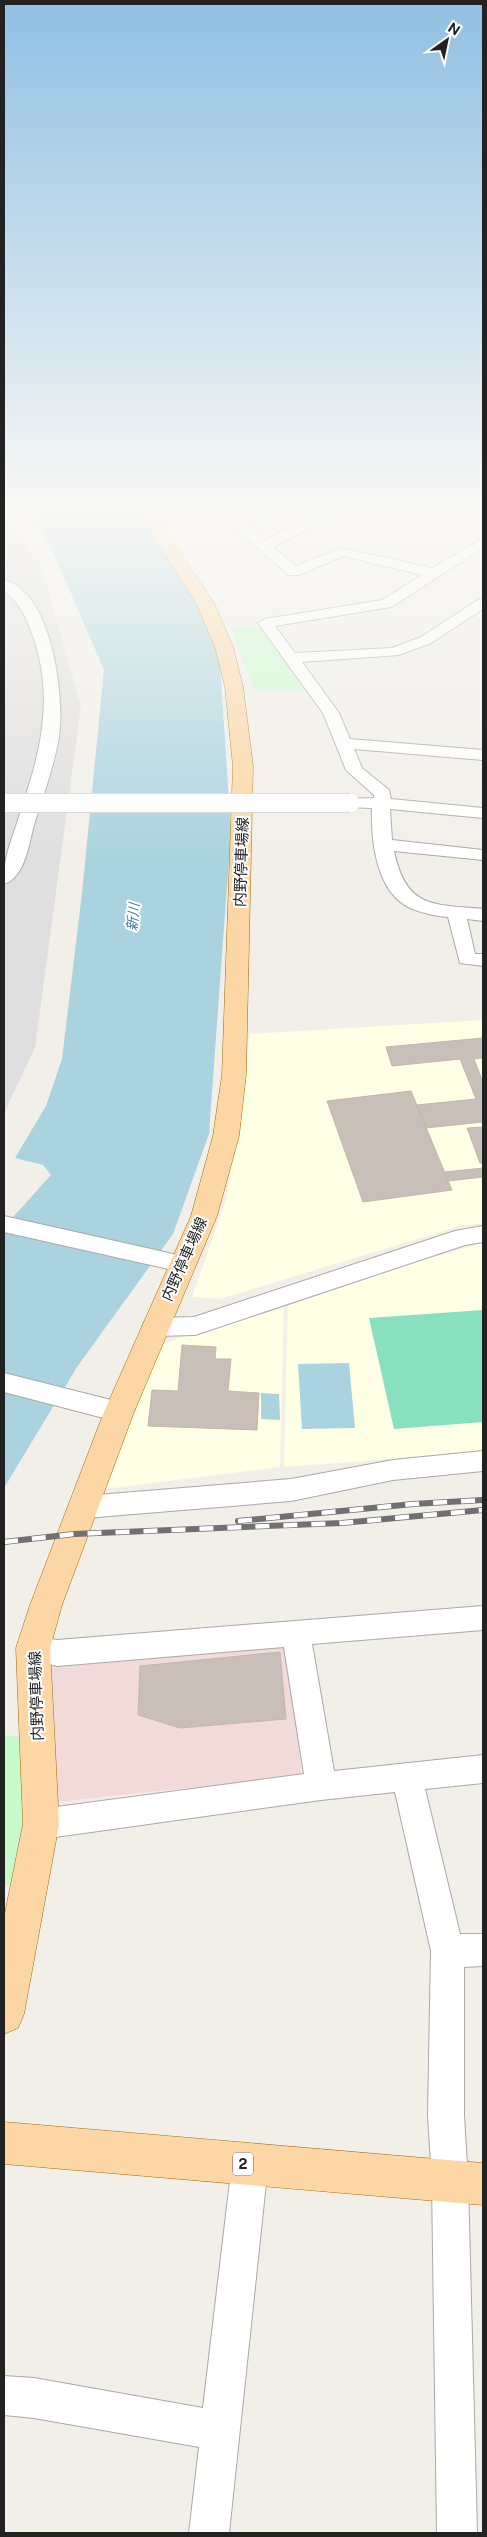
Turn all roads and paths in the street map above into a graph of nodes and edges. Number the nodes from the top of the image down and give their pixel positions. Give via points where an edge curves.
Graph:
1 (37, 623) edge
2 (214, 623) edge
3 (269, 623) edge
4 (451, 623) edge
5 (291, 658) junction
6 (344, 742) junction
7 (483, 755) edge
8 (382, 799) junction
9 (4, 803) edge
10 (483, 804) edge
11 (483, 813) edge
12 (383, 845) junction
13 (483, 854) edge
14 (4, 878) edge
15 (456, 912) junction
16 (483, 915) edge
17 (483, 960) edge
18 (4, 1224) edge
19 (483, 1234) edge
20 (182, 1264) junction
21 (154, 1327) junction
22 (4, 1382) edge
23 (119, 1412) junction
24 (483, 1461) edge
25 (85, 1507) junction
26 (483, 1618) edge
27 (296, 1633) junction
28 (34, 1648) junction
29 (483, 1768) edge
30 (407, 1779) junction
31 (320, 1786) junction
32 (41, 1824) junction
33 (483, 1950) edge
34 (448, 1951) junction
35 (4, 2014) edge
36 (4, 2143) edge
37 (250, 2164) junction
38 (466, 2183) edge
39 (4, 2395) edge
40 (221, 2431) junction
41 (209, 2533) edge
42 (457, 2533) edge

1 - 14 street via 51,689 51,733 17,850 8,876
2 - 20 main road, 内野停車場線 via 224,647 234,687 243,766 234,1075 217,1176 204,1216
3 - 5 street via 265,624
4 - 5 street via 426,640 394,652
5 - 6 street via 331,713
6 - 7 street
6 - 8 street via 354,770
8 - 9 street, bridge via 350,803
8 - 10 street
8 - 11 street
8 - 12 street
12 - 13 street
12 - 15 street via 387,872 404,898 429,910
15 - 16 street
15 - 17 street via 467,959
18 - 20 street
19 - 21 street via 462,1237 195,1326
20 - 21 main road, 内野停車場線
21 - 23 main road, 内野停車場線
22 - 23 street
23 - 25 main road, 内野停車場線
24 - 25 street via 392,1470 291,1490
25 - 28 main road, 内野停車場線 via 46,1605
26 - 27 street
27 - 28 street via 58,1653
27 - 31 street
28 - 32 main road, 内野停車場線
29 - 30 street
30 - 31 street
30 - 34 street
31 - 32 street
32 - 35 main road, 内野停車場線
33 - 34 street
34 - 38 street via 446,2115
36 - 37 main road, 2
37 - 38 main road, 2
37 - 40 street
38 - 42 street
39 - 40 street
40 - 41 street

